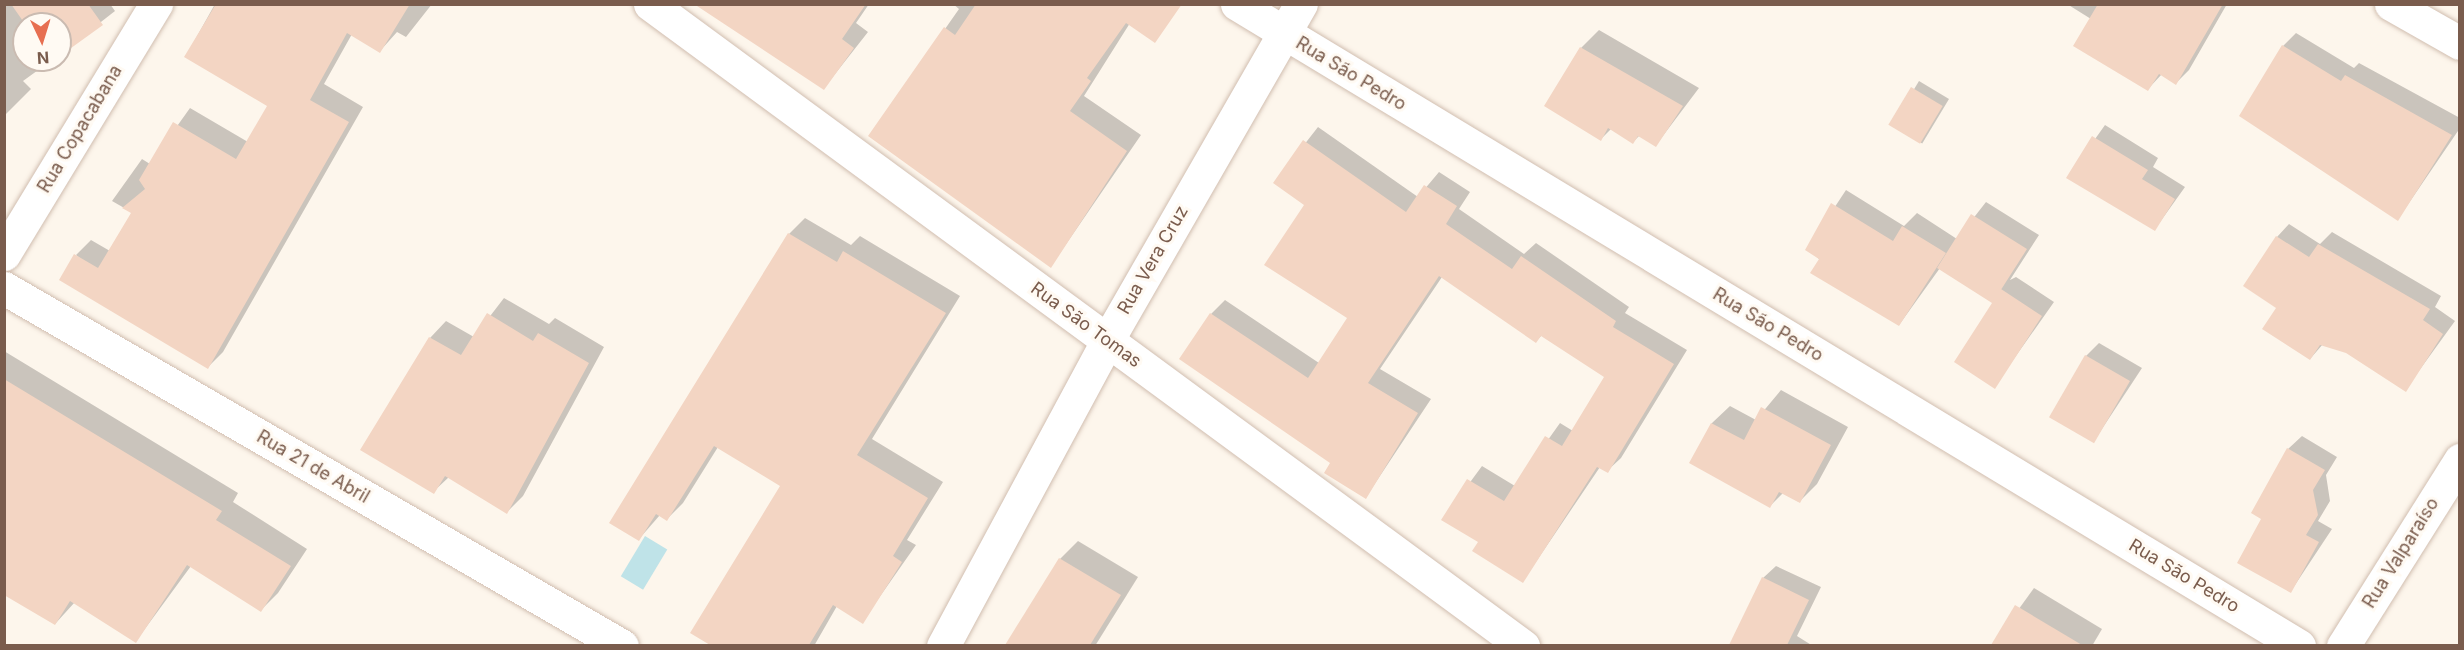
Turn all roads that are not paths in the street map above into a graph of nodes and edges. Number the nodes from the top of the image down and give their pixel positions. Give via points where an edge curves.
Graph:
1 (156, 4) edge
2 (650, 4) edge
3 (1237, 4) edge
4 (1301, 4) edge
5 (2391, 4) edge
6 (1283, 33) junction
7 (2460, 43) edge
8 (4, 254) edge
9 (4, 288) edge
10 (1107, 341) junction
11 (2460, 460) edge
12 (622, 645) edge
13 (943, 645) edge
14 (1523, 645) edge
15 (2299, 645) edge
16 (2343, 645) edge

1 - 8 street, Rua Copacabana
2 - 10 street, Rua São Tomas
3 - 6 street, Rua São Pedro
4 - 6 street, Rua Vera Cruz
5 - 7 street
6 - 10 street, Rua Vera Cruz
6 - 15 street, Rua São Pedro
9 - 12 street, Rua 21 de Abril
10 - 13 street, Rua Vera Cruz
10 - 14 street, Rua São Tomas
11 - 16 street, Rua Valparaíso

